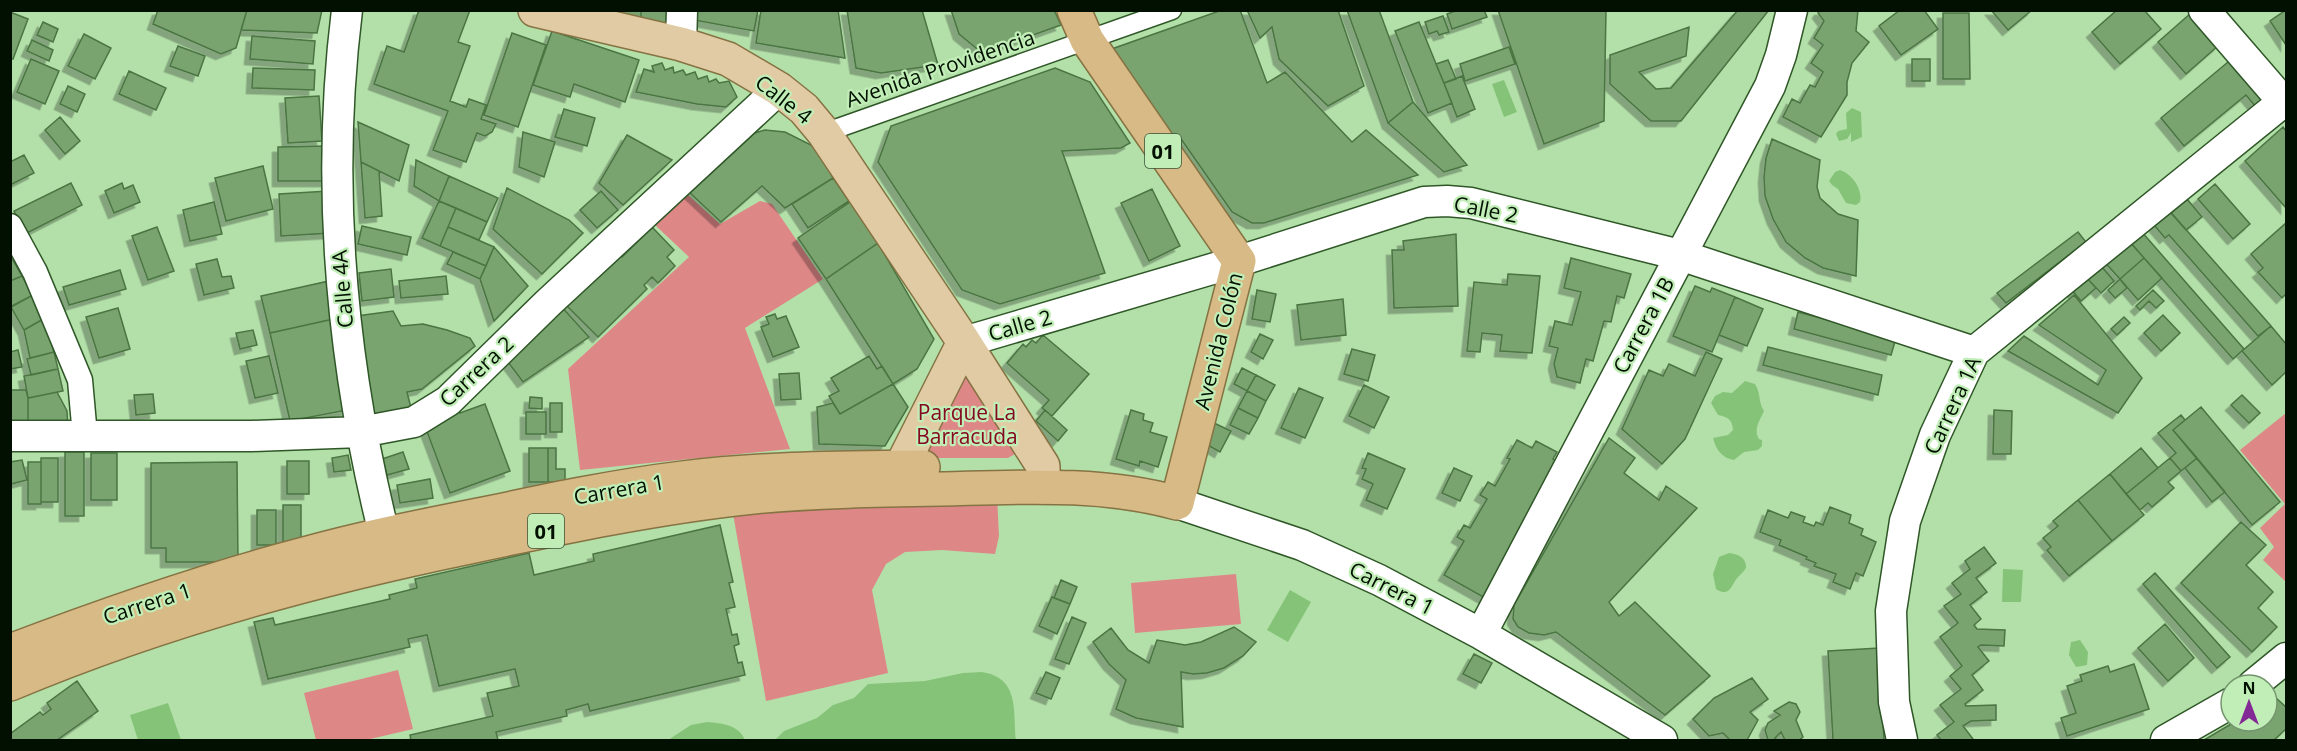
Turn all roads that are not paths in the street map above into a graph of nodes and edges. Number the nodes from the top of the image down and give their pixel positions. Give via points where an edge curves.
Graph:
1 (347, 10) edge
2 (535, 10) edge
3 (682, 10) edge
4 (1074, 10) edge
5 (1172, 10) edge
6 (1792, 10) edge
7 (2204, 10) edge
8 (1087, 40) junction
9 (681, 44) junction
10 (779, 89) junction
11 (2285, 103) edge
12 (824, 133) junction
13 (10, 226) edge
14 (1680, 255) junction
15 (1239, 261) junction
16 (964, 342) junction
17 (1974, 351) junction
18 (361, 432) junction
19 (10, 436) edge
20 (85, 436) junction
21 (1043, 477) junction
22 (901, 478) junction
23 (1177, 502) junction
24 (388, 548) junction
25 (1481, 634) junction
26 (10, 651) edge
27 (2286, 658) edge
28 (2268, 673) edge
29 (10, 684) edge
30 (2219, 710) edge
31 (1662, 741) edge
32 (1902, 741) edge
33 (2166, 741) edge

1 - 18 street, Calle 4A via 338,118 337,198 342,298
2 - 9 main road, Calle 4
3 - 9 street
4 - 8 highway, Avenida Colón / 01
5 - 8 street, Avenida Providencia
6 - 14 street, Carrera 1B via 1770,86
7 - 11 street
8 - 12 street, Avenida Providencia
8 - 15 highway, Avenida Colón / 01
9 - 10 main road, Calle 4 via 728,59
10 - 12 main road, Calle 4 via 804,109
10 - 18 street, Carrera 2 via 448,401 414,422
11 - 17 street, Carrera 1A
12 - 16 main road, Calle 4
13 - 20 street via 35,272 80,380
14 - 15 street, Calle 2 via 1471,203 1447,201 1424,202
14 - 17 street, Calle 2
14 - 25 street, Carrera 1B
15 - 16 street, Calle 2
15 - 23 highway, Avenida Colón
16 - 21 main road, Calle 4
16 - 22 main road
17 - 32 street, Carrera 1A via 1935,435 1905,521 1891,611 1894,702
18 - 20 street, Carrera 2
18 - 24 street, Calle 4A
19 - 20 street, Carrera 2
21 - 22 highway, Carrera 1 / 01
21 - 23 highway, Carrera 1 / 01
22 - 24 highway, Carrera 1 / 01 via 840,466 684,478 604,490
23 - 25 street, Carrera 1 via 1302,545
24 - 26 highway, Carrera 1 / 01 via 300,555 214,580
24 - 29 highway, Carrera 1 / 01
25 - 31 street, Carrera 1
27 - 28 street
30 - 33 street

